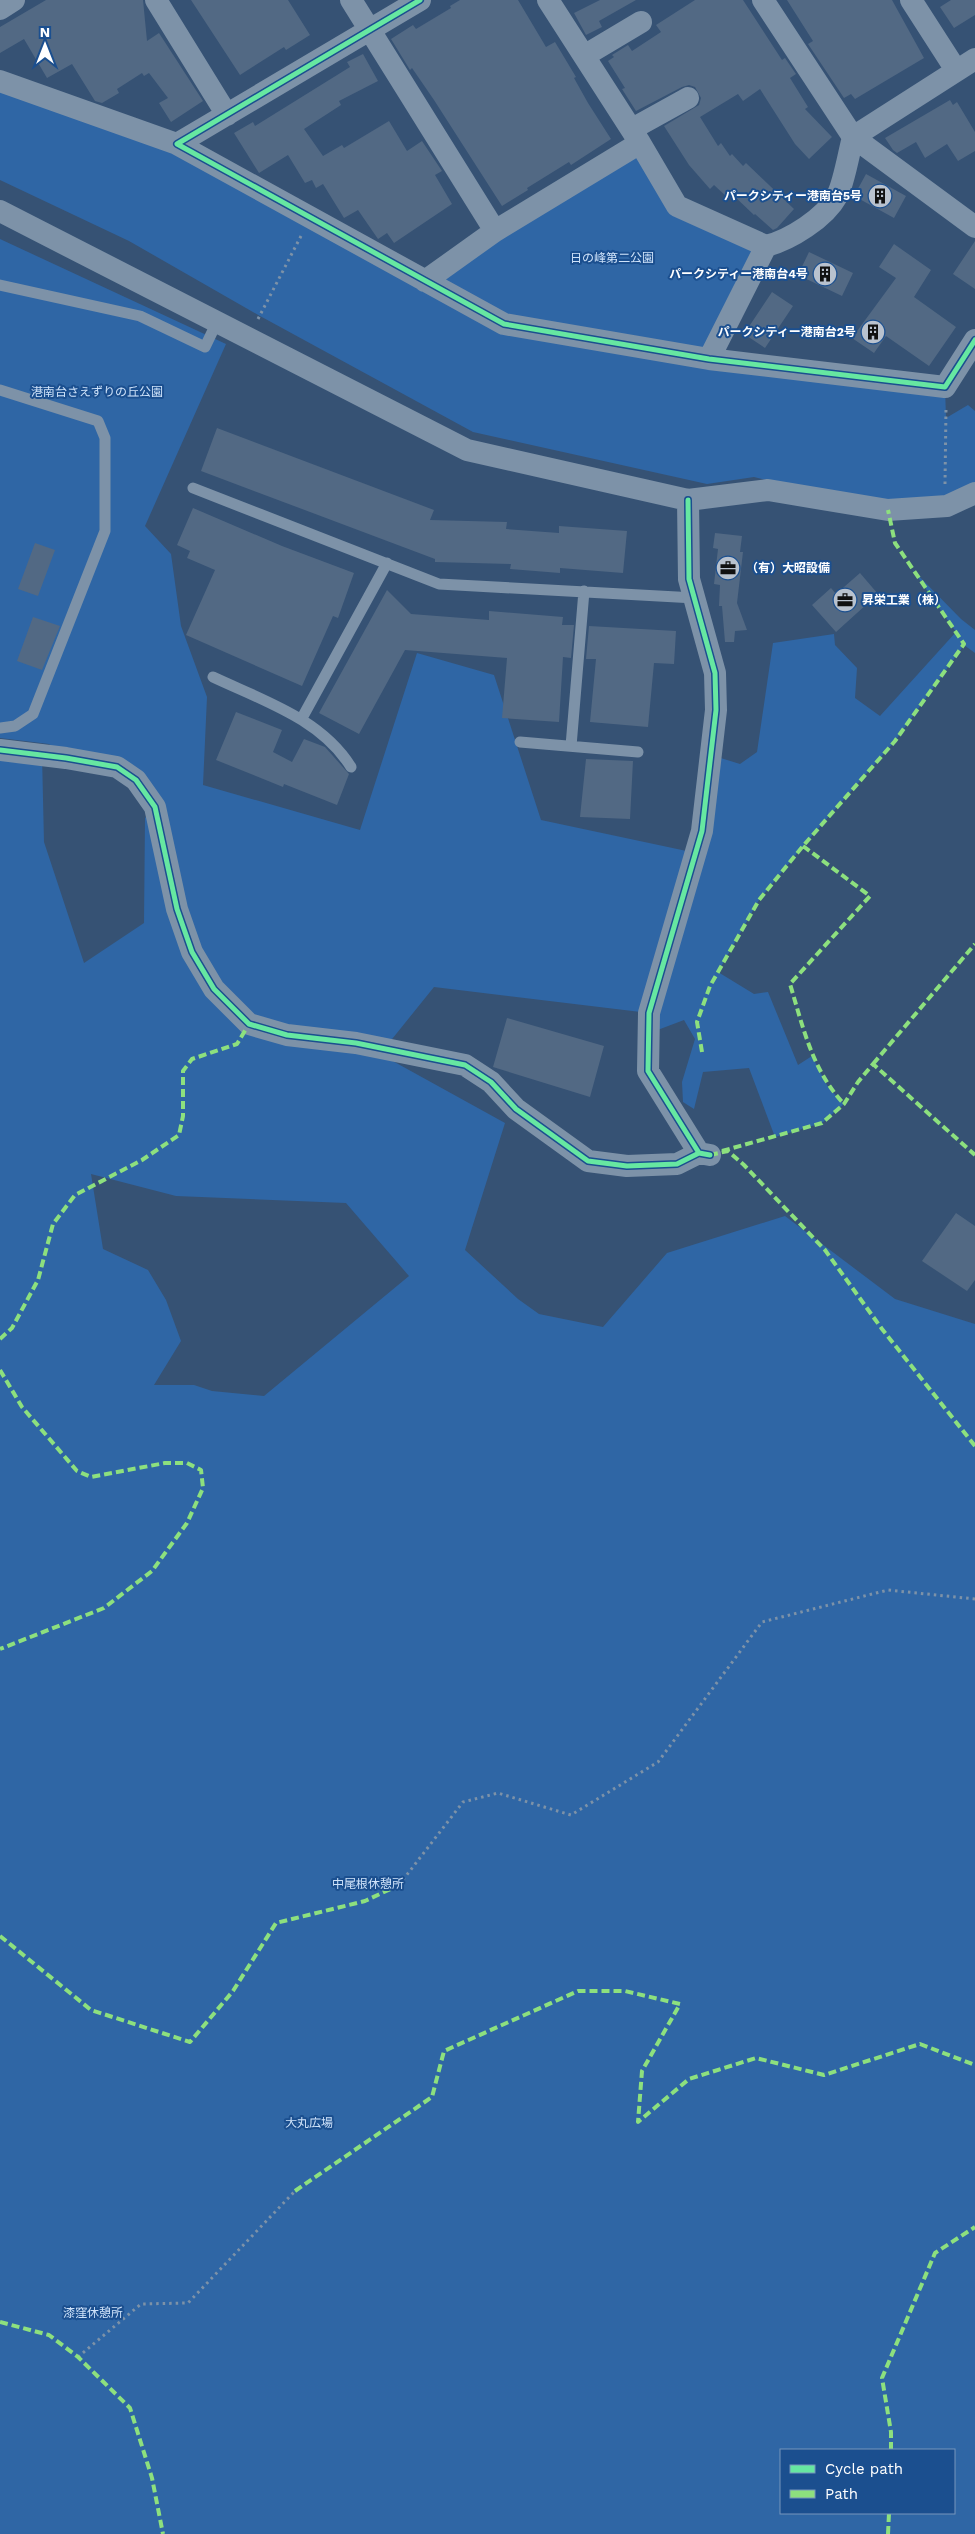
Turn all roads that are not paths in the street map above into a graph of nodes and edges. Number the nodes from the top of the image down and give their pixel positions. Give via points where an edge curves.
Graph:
1 (14, 0) edge
2 (156, 0) edge
3 (351, 0) edge
4 (420, 0) edge
5 (548, 0) edge
6 (763, 0) edge
7 (911, 0) edge
8 (0, 8) edge
9 (641, 22) dead end
10 (371, 30) junction
11 (584, 56) junction
12 (975, 59) edge
13 (956, 70) junction
14 (0, 80) edge
15 (688, 98) dead end
16 (227, 115) junction
17 (636, 136) junction
18 (853, 136) junction
19 (177, 144) junction
20 (0, 211) edge
21 (975, 227) edge
22 (495, 231) junction
23 (766, 246) junction
24 (425, 281) junction
25 (0, 285) edge
26 (217, 322) junction
27 (975, 340) edge
28 (709, 359) junction
29 (0, 390) edge
30 (193, 488) dead end
31 (975, 493) edge
32 (688, 500) junction
33 (387, 563) junction
34 (584, 591) junction
35 (694, 598) junction
36 (213, 677) dead end
37 (302, 718) junction
38 (0, 728) edge
39 (520, 742) dead end
40 (571, 746) junction
41 (0, 750) edge
42 (638, 752) dead end
43 (351, 767) dead end

1 - 8 street
2 - 16 street
3 - 10 street
4 - 10 street
5 - 11 street
6 - 18 street
7 - 13 street
9 - 11 street
10 - 16 street
10 - 22 street
11 - 17 street
12 - 13 street
13 - 18 street
14 - 19 street
15 - 17 street
16 - 19 street
17 - 22 street
17 - 23 street via 677,206
18 - 21 street
18 - 23 street via 837,196 814,221 778,243
19 - 24 street
20 - 26 street
22 - 24 street
23 - 28 street
24 - 28 street via 504,324
25 - 26 lane via 140,316 206,347
26 - 32 street via 467,450
27 - 28 street via 945,387
29 - 38 lane via 98,421 105,438 105,531 33,714 15,726
30 - 33 lane
31 - 32 street via 946,506 888,510 768,490
32 - 35 street via 690,579
33 - 34 lane via 439,584
33 - 37 lane
34 - 35 lane
34 - 40 lane
35 - 41 street via 715,673 716,710 702,831 649,1013 647,1034 648,1071 705,1154 677,1164 627,1166 588,1161 516,1109 491,1082 464,1065 356,1043 287,1035 249,1024 214,989 192,952 177,909 155,807 136,780 117,767
36 - 37 lane
37 - 43 lane via 340,749
39 - 40 lane
40 - 42 lane

